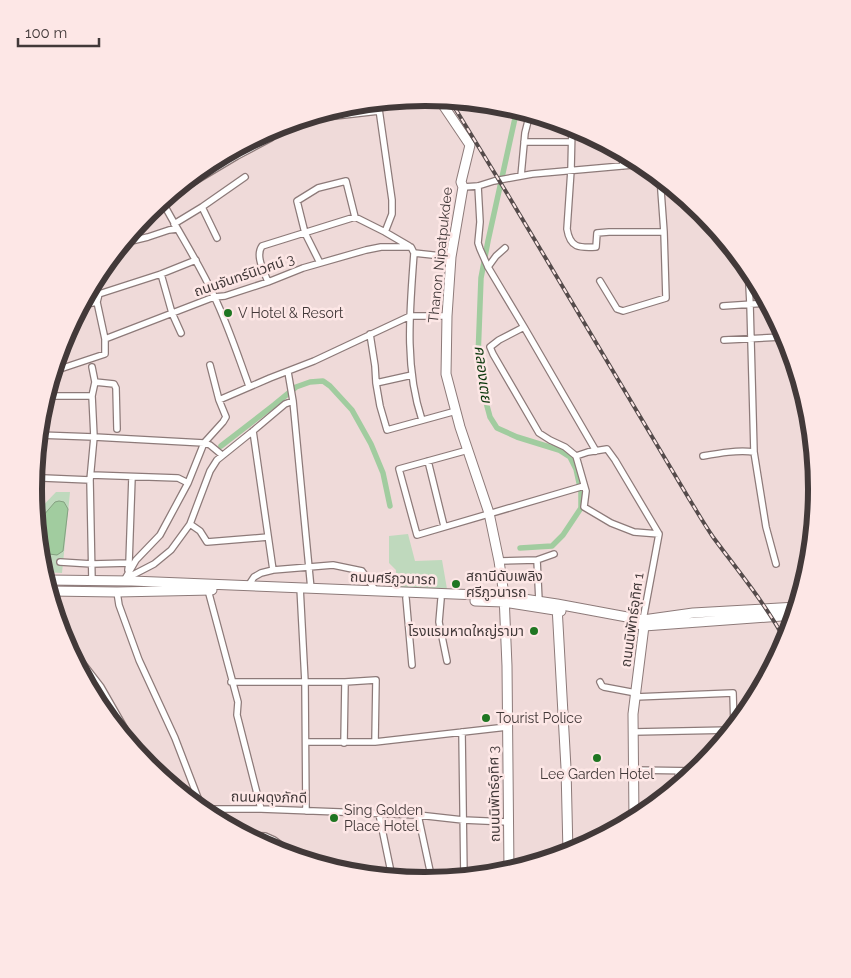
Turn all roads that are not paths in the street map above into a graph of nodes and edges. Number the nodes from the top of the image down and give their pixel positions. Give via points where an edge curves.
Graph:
1 (444, 107) edge
2 (379, 111) joint
3 (341, 115) edge
4 (528, 120) edge
5 (571, 135) edge
6 (266, 141) edge
7 (524, 142) junction
8 (571, 142) junction
9 (623, 161) edge
10 (225, 163) edge
11 (630, 165) edge
12 (623, 166) junction
13 (571, 170) junction
14 (521, 176) junction
15 (245, 177) dead end
16 (478, 186) junction
17 (661, 186) edge
18 (463, 187) junction
19 (202, 207) junction
20 (166, 208) edge
21 (355, 217) junction
22 (175, 227) junction
23 (385, 232) junction
24 (664, 232) junction
25 (305, 233) junction
26 (217, 238) dead end
27 (135, 240) edge
28 (505, 248) dead end
29 (413, 250) junction
30 (451, 257) junction
31 (196, 260) junction
32 (320, 264) junction
33 (488, 267) junction
34 (161, 274) junction
35 (600, 281) dead end
36 (268, 282) junction
37 (749, 284) edge
38 (98, 291) edge
39 (99, 294) junction
40 (214, 297) junction
41 (97, 302) junction
42 (91, 303) edge
43 (750, 304) junction
44 (761, 304) edge
45 (723, 306) dead end
46 (172, 313) junction
47 (410, 316) junction
48 (446, 316) junction
49 (524, 326) junction
50 (181, 333) dead end
51 (370, 334) junction
52 (777, 338) edge
53 (104, 339) junction
54 (751, 339) junction
55 (724, 340) dead end
56 (210, 365) dead end
57 (92, 367) dead end
58 (62, 368) edge
59 (288, 372) junction
60 (412, 375) junction
61 (95, 382) junction
62 (376, 384) junction
63 (250, 386) junction
64 (54, 396) edge
65 (92, 396) junction
66 (292, 399) junction
67 (219, 400) junction
68 (456, 411) junction
69 (422, 420) junction
70 (117, 429) dead end
71 (253, 432) junction
72 (47, 435) edge
73 (94, 437) junction
74 (207, 444) junction
75 (468, 450) junction
76 (596, 451) junction
77 (754, 452) junction
78 (220, 454) junction
79 (576, 456) junction
80 (703, 456) dead end
81 (428, 461) junction
82 (132, 476) junction
83 (43, 478) dead end
84 (90, 478) junction
85 (188, 483) junction
86 (584, 486) junction
87 (489, 513) junction
88 (190, 524) junction
89 (444, 526) junction
90 (659, 534) junction
91 (268, 537) junction
92 (554, 554) dead end
93 (537, 560) junction
94 (499, 561) junction
95 (60, 562) dead end
96 (129, 563) junction
97 (92, 564) junction
98 (776, 564) dead end
99 (309, 567) junction
100 (273, 570) junction
101 (54, 580) edge
102 (129, 580) junction
103 (92, 582) junction
104 (248, 586) junction
105 (207, 587) junction
106 (311, 588) junction
107 (300, 590) junction
108 (57, 591) edge
109 (376, 591) junction
110 (92, 592) junction
111 (118, 592) junction
112 (406, 598) junction
113 (440, 599) junction
114 (504, 599) junction
115 (538, 601) junction
116 (557, 607) junction
117 (789, 607) edge
118 (787, 615) edge
119 (644, 623) junction
120 (447, 661) dead end
121 (412, 666) dead end
122 (89, 670) edge
123 (232, 682) junction
124 (306, 682) junction
125 (345, 682) junction
126 (600, 682) dead end
127 (636, 695) junction
128 (733, 717) edge
129 (120, 719) edge
130 (507, 727) junction
131 (724, 728) edge
132 (462, 732) junction
133 (633, 732) junction
134 (306, 742) junction
135 (344, 742) junction
136 (375, 742) junction
137 (634, 770) junction
138 (678, 771) junction
139 (684, 771) edge
140 (678, 777) edge
141 (197, 796) edge
142 (216, 809) edge
143 (261, 809) junction
144 (634, 810) edge
145 (306, 811) junction
146 (379, 814) junction
147 (418, 815) junction
148 (463, 820) junction
149 (508, 822) junction
150 (263, 836) edge
151 (277, 842) edge
152 (568, 845) edge
153 (509, 863) edge
154 (390, 870) edge
155 (464, 870) edge
156 (430, 872) edge

1 - 18 main road, Thanon Nipatpukdee via 470,145 461,182
2 - 3 street
2 - 23 street via 392,200 392,214
4 - 7 street
5 - 8 street
6 - 10 street
7 - 8 street
7 - 14 street
8 - 13 street
9 - 12 street
11 - 12 street
12 - 13 street
13 - 14 street
13 - 24 street via 567,229 573,244 580,248 596,247 597,233
14 - 16 street
15 - 19 street
16 - 18 street
16 - 33 street via 479,246
17 - 24 street
18 - 30 main road, Thanon Nipatpukdee
19 - 22 street
19 - 26 street
20 - 22 street
21 - 23 street
21 - 25 street
21 - 25 street via 346,181 318,188 297,201
22 - 27 street
22 - 31 street
23 - 29 street
24 - 35 street via 666,298 617,310
25 - 32 street
25 - 36 street via 262,246 259,256
28 - 33 street
29 - 30 street, ถนนจันทร์นิเวศน์ 3
29 - 32 street, ถนนจันทร์นิเวศน์ 3 via 381,247
29 - 47 street
30 - 48 main road, Thanon Nipatpukdee
31 - 34 street
31 - 40 street
32 - 36 street, ถนนจันทร์นิเวศน์ 3
33 - 49 street
34 - 39 street
34 - 46 street
36 - 40 street, ถนนจันทร์นิเวศน์ 3
37 - 43 street
38 - 39 street
39 - 41 street
40 - 46 street, ถนนจันทร์นิเวศน์ 3
40 - 63 street
41 - 42 street
41 - 53 street
43 - 44 street
43 - 45 street
43 - 54 street
46 - 50 street
46 - 53 street, ถนนจันทร์นิเวศน์ 3
47 - 48 street
47 - 51 street
47 - 60 street
48 - 68 main road, Thanon Nipatpukdee via 446,374
49 - 76 street
49 - 79 street via 490,347 539,433
51 - 59 street
51 - 62 street
52 - 54 street
53 - 58 street via 105,354
54 - 55 street
54 - 77 street
56 - 67 street
57 - 61 street
59 - 63 street
59 - 66 street
60 - 62 street
60 - 69 street
61 - 65 street
61 - 70 street via 114,384 116,388
62 - 69 street via 388,430
63 - 67 street
64 - 65 street
65 - 73 street
66 - 71 street
66 - 99 street
67 - 74 street via 226,417
68 - 69 street
68 - 75 main road, Thanon Nipatpukdee
71 - 78 street
71 - 91 street
72 - 73 street
73 - 74 street
73 - 84 street
74 - 78 street
74 - 85 street
75 - 81 street
75 - 87 main road, Thanon Nipatpukdee
76 - 79 street
76 - 90 street via 607,449
77 - 80 street via 722,452
77 - 98 street via 766,527
78 - 88 street
79 - 86 street
81 - 89 street
81 - 89 street via 399,469 417,535
82 - 84 street
82 - 85 street via 178,478
82 - 96 street
83 - 84 street
84 - 97 street
85 - 102 street via 160,534 136,560
86 - 87 street
86 - 90 street via 584,507 590,511 634,532
87 - 89 street
87 - 94 main road, Thanon Nipatpukdee
88 - 91 street via 207,542
88 - 102 street via 171,550
90 - 119 street, ถนนนิพัทธ์อุทิศ 1
91 - 100 street
92 - 93 street
93 - 94 street
93 - 115 street
94 - 114 main road, Thanon Nipatpukdee
95 - 97 street
96 - 97 street
96 - 102 street
97 - 103 street
99 - 100 street
99 - 106 street
99 - 109 street via 333,565 362,571
100 - 104 street via 261,573
101 - 103 main road, ถนนศรีภูวนารถ
102 - 103 main road, ถนนศรีภูวนารถ
102 - 105 main road, ถนนศรีภูวนารถ
103 - 110 main road
104 - 105 main road, ถนนศรีภูวนารถ
104 - 107 main road, ถนนศรีภูวนารถ
105 - 107 main road, ถนนศรีภูวนารถ
105 - 111 main road, ถนนศรีภูวนารถ
105 - 123 street
106 - 107 main road, ถนนศรีภูวนารถ
106 - 109 main road, ถนนศรีภูวนารถ
107 - 112 main road, ถนนศรีภูวนารถ
107 - 124 street
108 - 110 main road, ถนนศรีภูวนารถ
109 - 114 main road, ถนนศรีภูวนารถ
110 - 111 main road, ถนนศรีภูวนารถ
111 - 141 street, ถนนผดุงภักดี via 119,605 139,660
112 - 113 main road, ถนนศรีภูวนารถ
112 - 121 street
113 - 114 main road, ถนนศรีภูวนารถ
113 - 120 street via 439,622
114 - 115 main road, ถนนศรีภูวนารถ
114 - 116 main road, ถนนศรีภูวนารถ
114 - 130 main road, ถนนนิพัทธ์อุทิศ 3
115 - 116 main road, ถนนศรีภูวนารถ
116 - 119 main road, ถนนศรีภูวนารถ
116 - 152 main road
117 - 119 main road, ถนนศรีภูวนารถ via 693,613
118 - 119 main road, ถนนศรีภูวนารถ
119 - 127 main road, ถนนนิพัทธ์อุทิศ 1
122 - 129 street
123 - 124 street
123 - 143 street
124 - 125 street
124 - 134 street
125 - 135 street
125 - 136 street via 376,680
126 - 127 street via 604,687
127 - 128 street via 733,693
127 - 133 main road, ถนนนิพัทธ์อุทิศ 1
130 - 132 street
130 - 149 main road, ถนนนิพัทธ์อุทิศ 3
131 - 133 street
132 - 136 street
132 - 148 street
133 - 137 main road, ถนนนิพัทธ์อุทิศ 1
134 - 135 street
134 - 145 street
135 - 136 street
137 - 138 street
137 - 144 main road, ถนนนิพัทธ์อุทิศ 1
138 - 139 street
138 - 140 street
142 - 143 street, ถนนผดุงภักดี
143 - 145 street, ถนนผดุงภักดี
145 - 146 street, ถนนผดุงภักดี
146 - 147 street, ถนนผดุงภักดี
146 - 154 street
147 - 148 street, ถนนผดุงภักดี
147 - 156 street
148 - 149 street, ถนนผดุงภักดี
148 - 155 street
149 - 153 main road, ถนนนิพัทธ์อุทิศ 3
150 - 151 street

